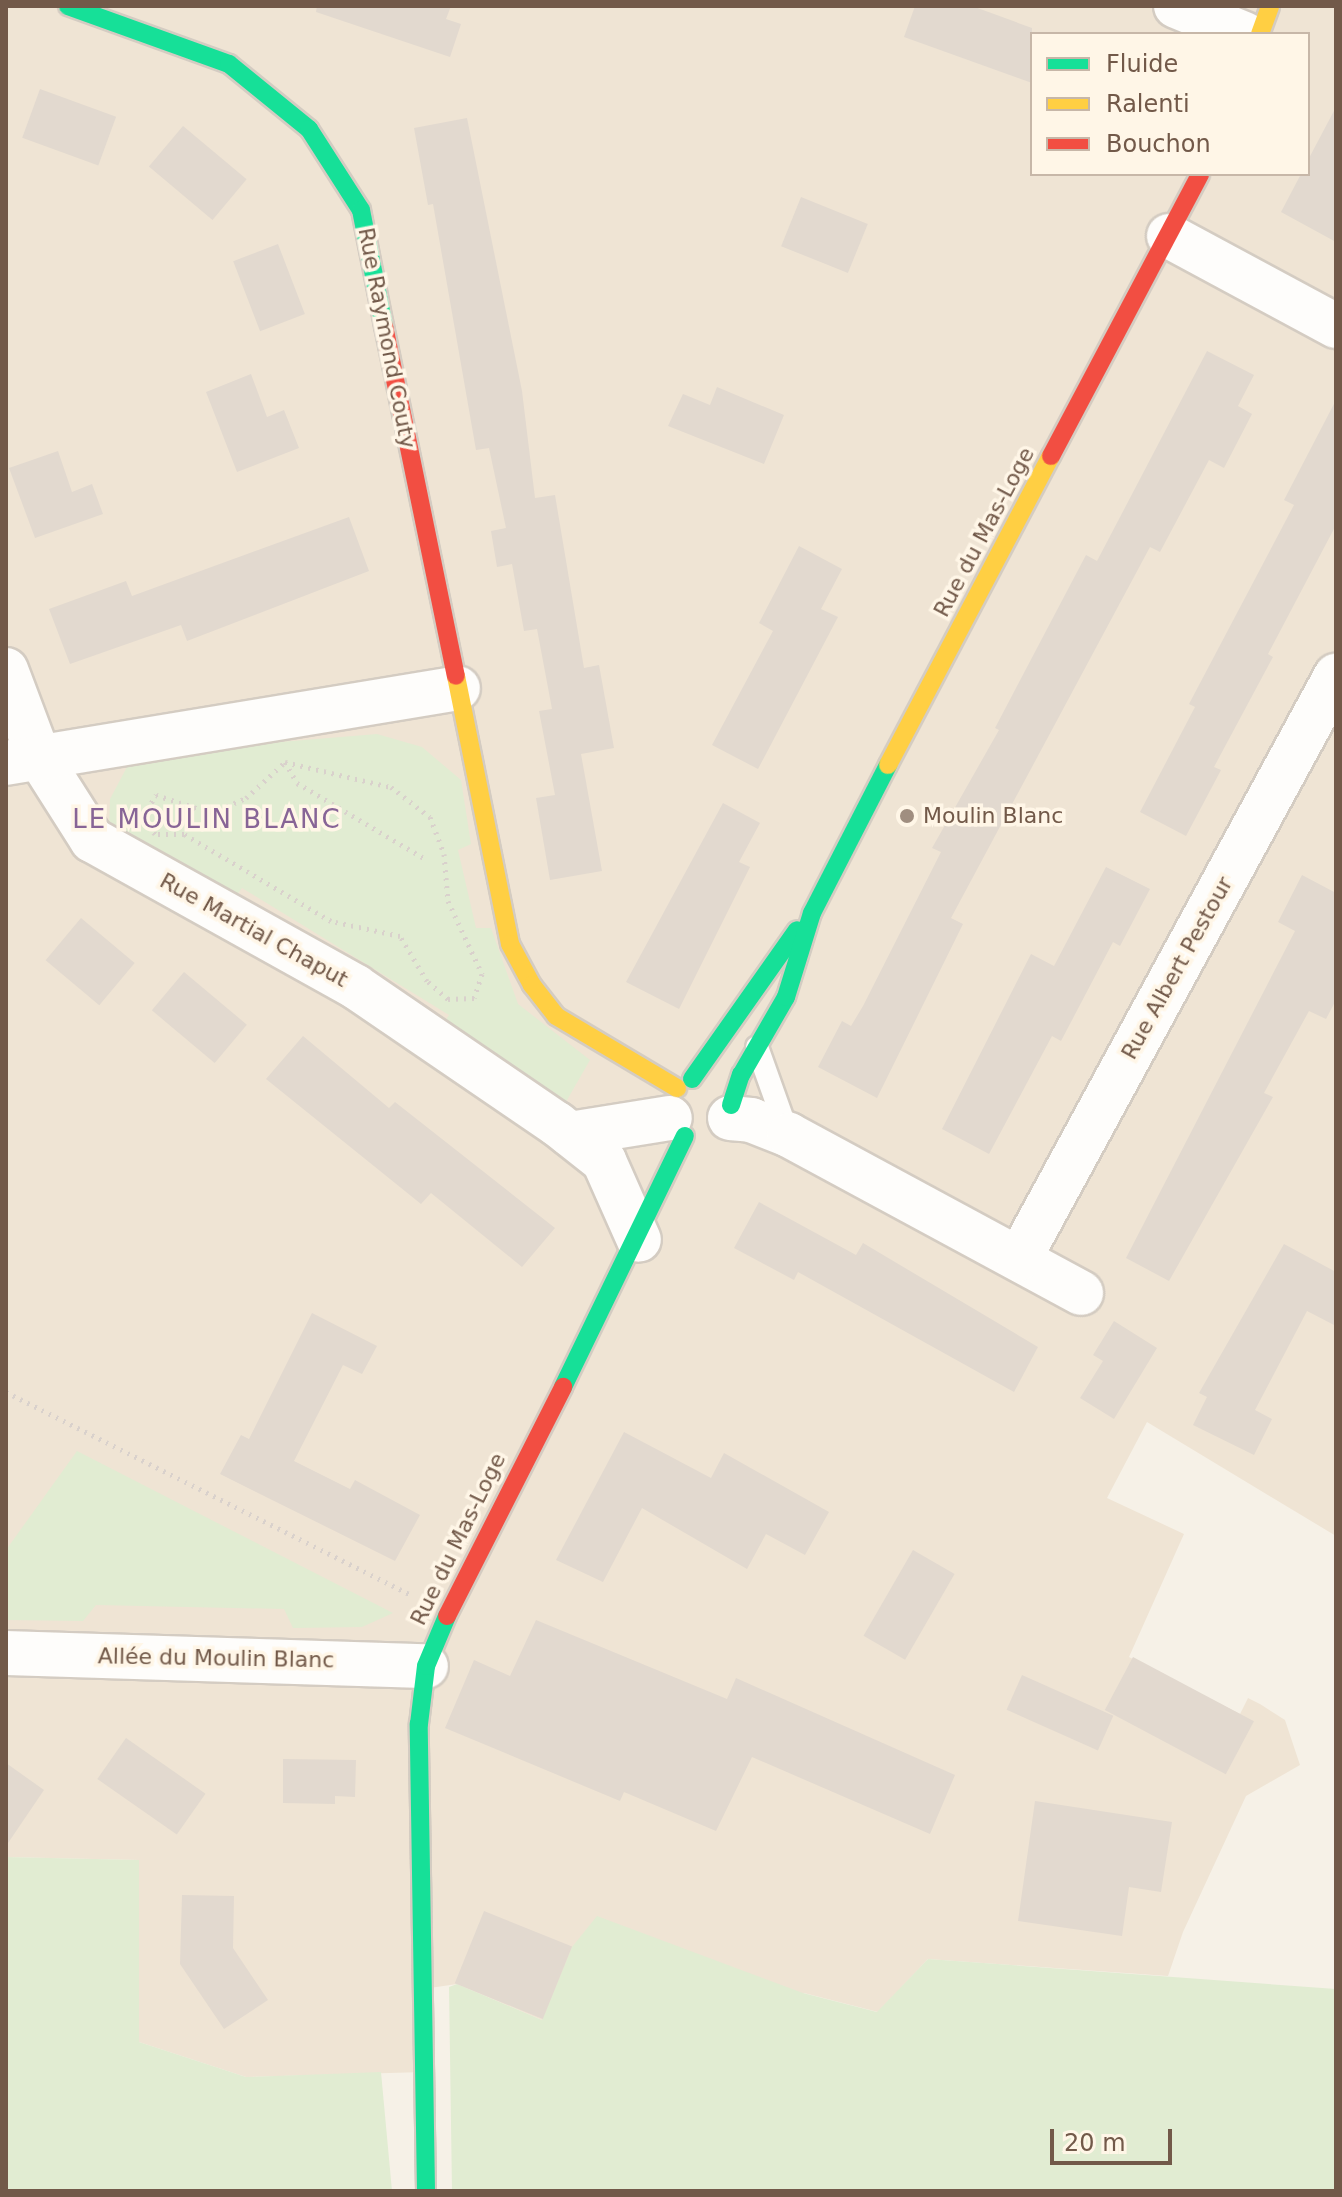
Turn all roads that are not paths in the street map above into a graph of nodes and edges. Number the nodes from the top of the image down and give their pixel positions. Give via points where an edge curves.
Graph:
1 (68, 6) edge
2 (1176, 6) edge
3 (1270, 6) edge
4 (1239, 32) edge
5 (1261, 32) edge
6 (1199, 176) edge
7 (1169, 236) junction
8 (1336, 326) edge
9 (6, 670) edge
10 (1336, 676) edge
11 (458, 688) junction
12 (22, 759) edge
13 (812, 913) junction
14 (757, 1047) junction
15 (681, 1105) junction
16 (724, 1123) junction
17 (570, 1134) junction
18 (789, 1135) junction
19 (639, 1240) junction
20 (1019, 1259) junction
21 (1081, 1293) dead end
22 (6, 1653) edge
23 (426, 1666) junction
24 (426, 2191) edge

1 - 11 main road, Rue Raymond Couty via 229,64 309,129 361,210
2 - 4 street
3 - 5 main road
6 - 7 main road, Rue du Mas-Loge
7 - 8 street
7 - 13 main road, Rue du Mas-Loge
9 - 12 street, Rue Martial Chaput
10 - 20 street, Rue Albert Pestour
11 - 12 street
11 - 15 main road, Rue Raymond Couty via 510,944 556,1016
12 - 17 street, Rue Martial Chaput via 92,840 356,987
13 - 14 main road, Rue du Mas-Loge via 786,997
13 - 15 main road, Rue du Mas-Loge via 759,977
14 - 16 main road, Rue du Mas-Loge
14 - 18 lane
15 - 16 main road
15 - 16 main road, Rue Raymond Couty via 712,1081
15 - 17 street
15 - 19 main road, Rue du Mas-Loge via 671,1157
16 - 18 street via 751,1120
17 - 19 street, Rue Martial Chaput via 604,1161
18 - 20 street
19 - 23 main road, Rue du Mas-Loge via 446,1612
20 - 21 street
22 - 23 street, Allée du Moulin Blanc
23 - 24 main road, Rue du Mas-Loge via 419,1724

